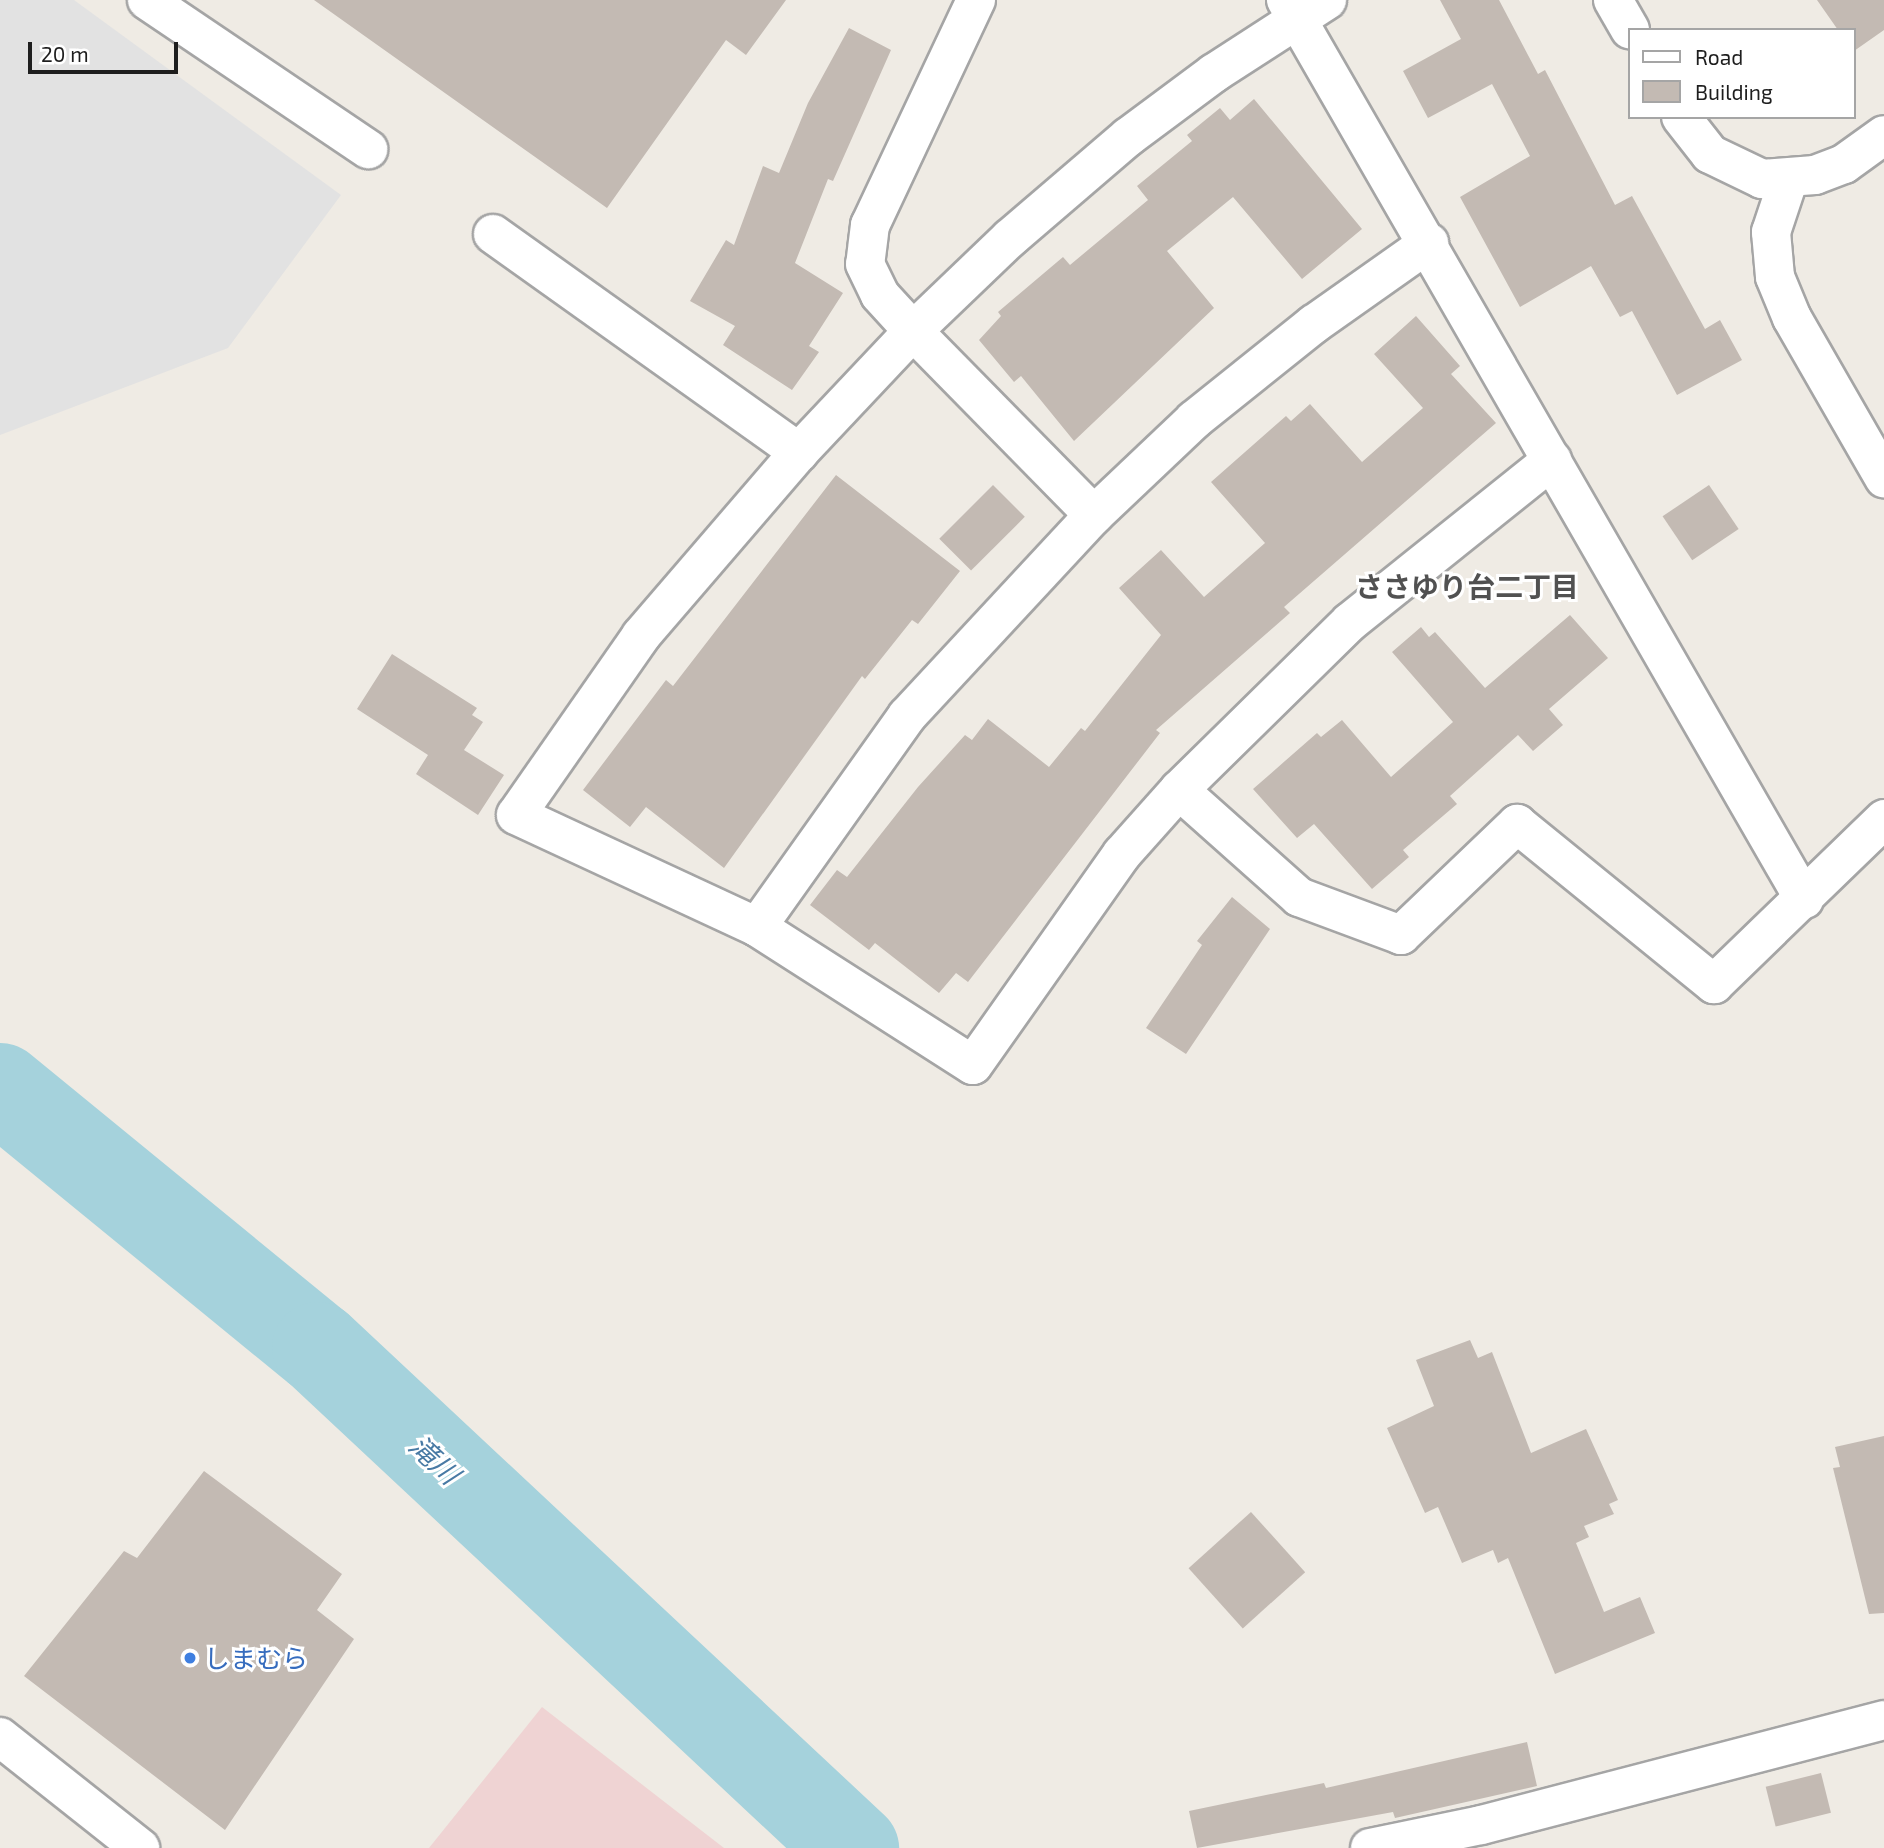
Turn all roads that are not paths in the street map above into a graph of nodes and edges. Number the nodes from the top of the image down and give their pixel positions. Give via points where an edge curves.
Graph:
1 (146, 0) edge
2 (976, 0) edge
3 (1613, 0) edge
4 (1304, 6) edge
5 (1629, 28) edge
6 (1683, 119) edge
7 (1884, 135) edge
8 (368, 149) dead end
9 (1787, 181) junction
10 (494, 234) dead end
11 (1429, 243) junction
12 (913, 331) junction
13 (799, 452) junction
14 (1552, 460) junction
15 (1884, 478) edge
16 (1094, 515) junction
17 (1179, 790) junction
18 (1884, 819) edge
19 (1804, 899) junction
20 (757, 928) junction
21 (1884, 1720) edge
22 (0, 1737) edge
23 (140, 1848) edge
24 (1370, 1848) edge

1 - 8 street
2 - 12 street via 870,225 865,264 880,295
3 - 5 street
4 - 11 street
4 - 12 street via 1128,137 1010,238
6 - 9 street via 1710,154 1736,170
7 - 9 street via 1844,164
9 - 15 street via 1771,232 1775,277 1792,318
10 - 13 street
11 - 14 street
11 - 16 street via 1314,324 1194,420
12 - 13 street
12 - 16 street
13 - 20 street via 641,636 516,815
14 - 17 street via 1350,622
14 - 19 street
16 - 20 street via 907,716
17 - 19 street via 1299,897 1401,935 1517,824 1714,984
17 - 20 street via 1122,854 973,1065
18 - 19 street
21 - 24 street via 1481,1825
22 - 23 street

